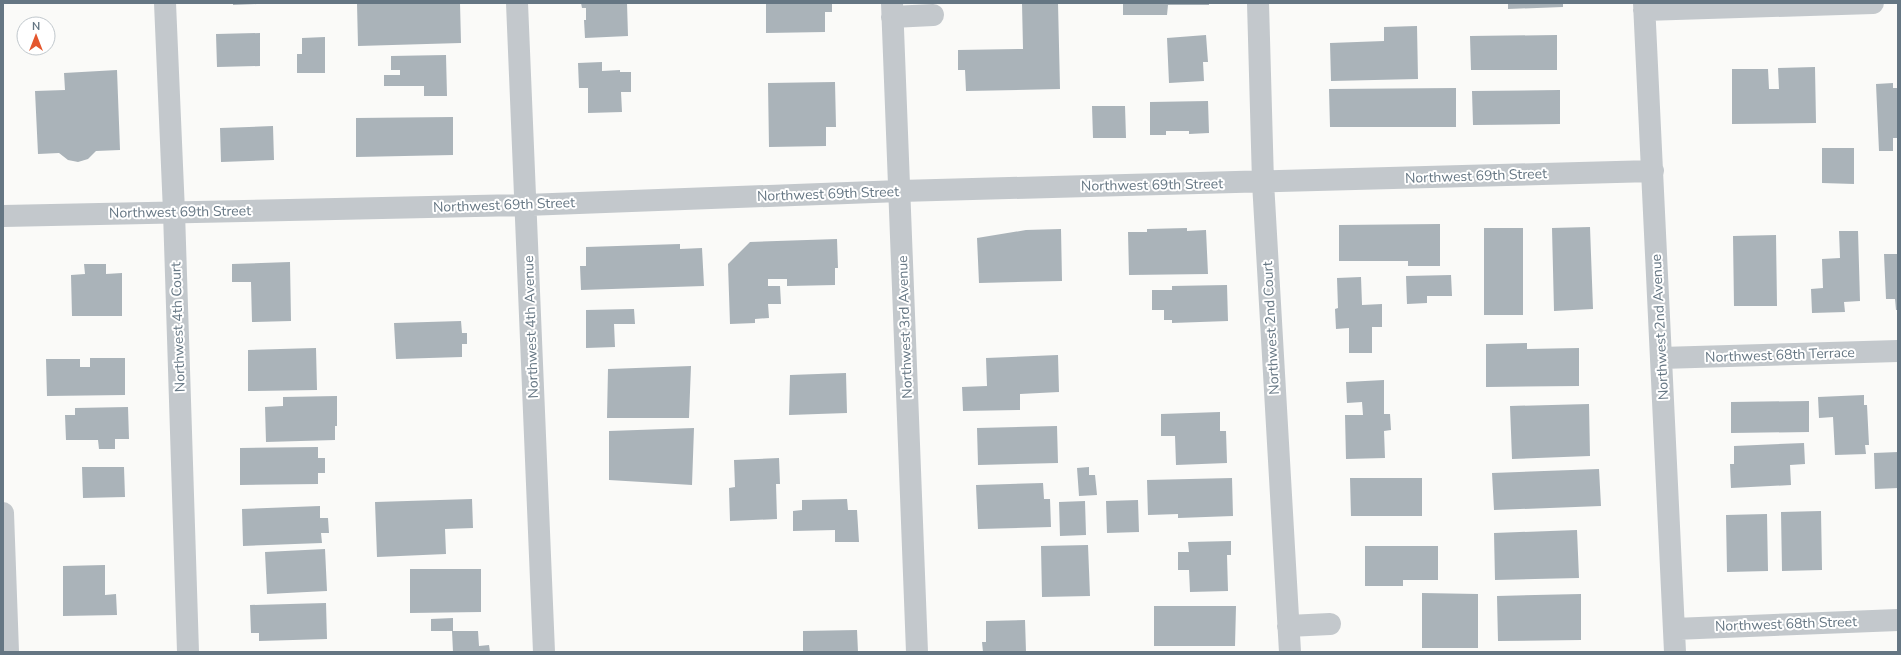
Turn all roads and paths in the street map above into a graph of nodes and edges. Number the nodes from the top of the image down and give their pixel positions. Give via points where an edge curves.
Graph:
1 (165, 3) edge
2 (517, 3) edge
3 (1258, 3) edge
4 (1873, 3) edge
5 (1644, 7) edge
6 (892, 10) edge
7 (933, 15) dead end
8 (1653, 171) junction
9 (1263, 182) junction
10 (900, 191) junction
11 (526, 205) junction
12 (174, 212) junction
13 (3, 216) edge
14 (1898, 351) edge
15 (1661, 358) junction
16 (3, 513) edge
17 (1898, 620) edge
18 (1330, 624) dead end
19 (1288, 626) junction
20 (1674, 629) junction
21 (8, 652) edge
22 (188, 652) edge
23 (544, 652) edge
24 (917, 652) edge
25 (1290, 652) edge
26 (1675, 652) edge

1 - 12 street, Northwest 4th Court
2 - 11 street, Northwest 4th Avenue
3 - 9 street, Northwest 2nd Court
4 - 5 street
5 - 8 street, Northwest 2nd Avenue
6 - 7 street
6 - 10 street, Northwest 3rd Avenue
8 - 9 street, Northwest 69th Street
8 - 15 street, Northwest 2nd Avenue
9 - 10 street, Northwest 69th Street
9 - 19 street, Northwest 2nd Court
10 - 11 street, Northwest 69th Street
10 - 24 street, Northwest 3rd Avenue
11 - 12 street, Northwest 69th Street
11 - 23 street, Northwest 4th Avenue
12 - 13 street, Northwest 69th Street
12 - 22 street, Northwest 4th Court
14 - 15 street, Northwest 68th Terrace
15 - 20 street, Northwest 2nd Avenue
16 - 21 street
17 - 20 street, Northwest 68th Street
18 - 19 street
19 - 25 street, Northwest 2nd Court
20 - 26 street, Northwest 2nd Avenue

